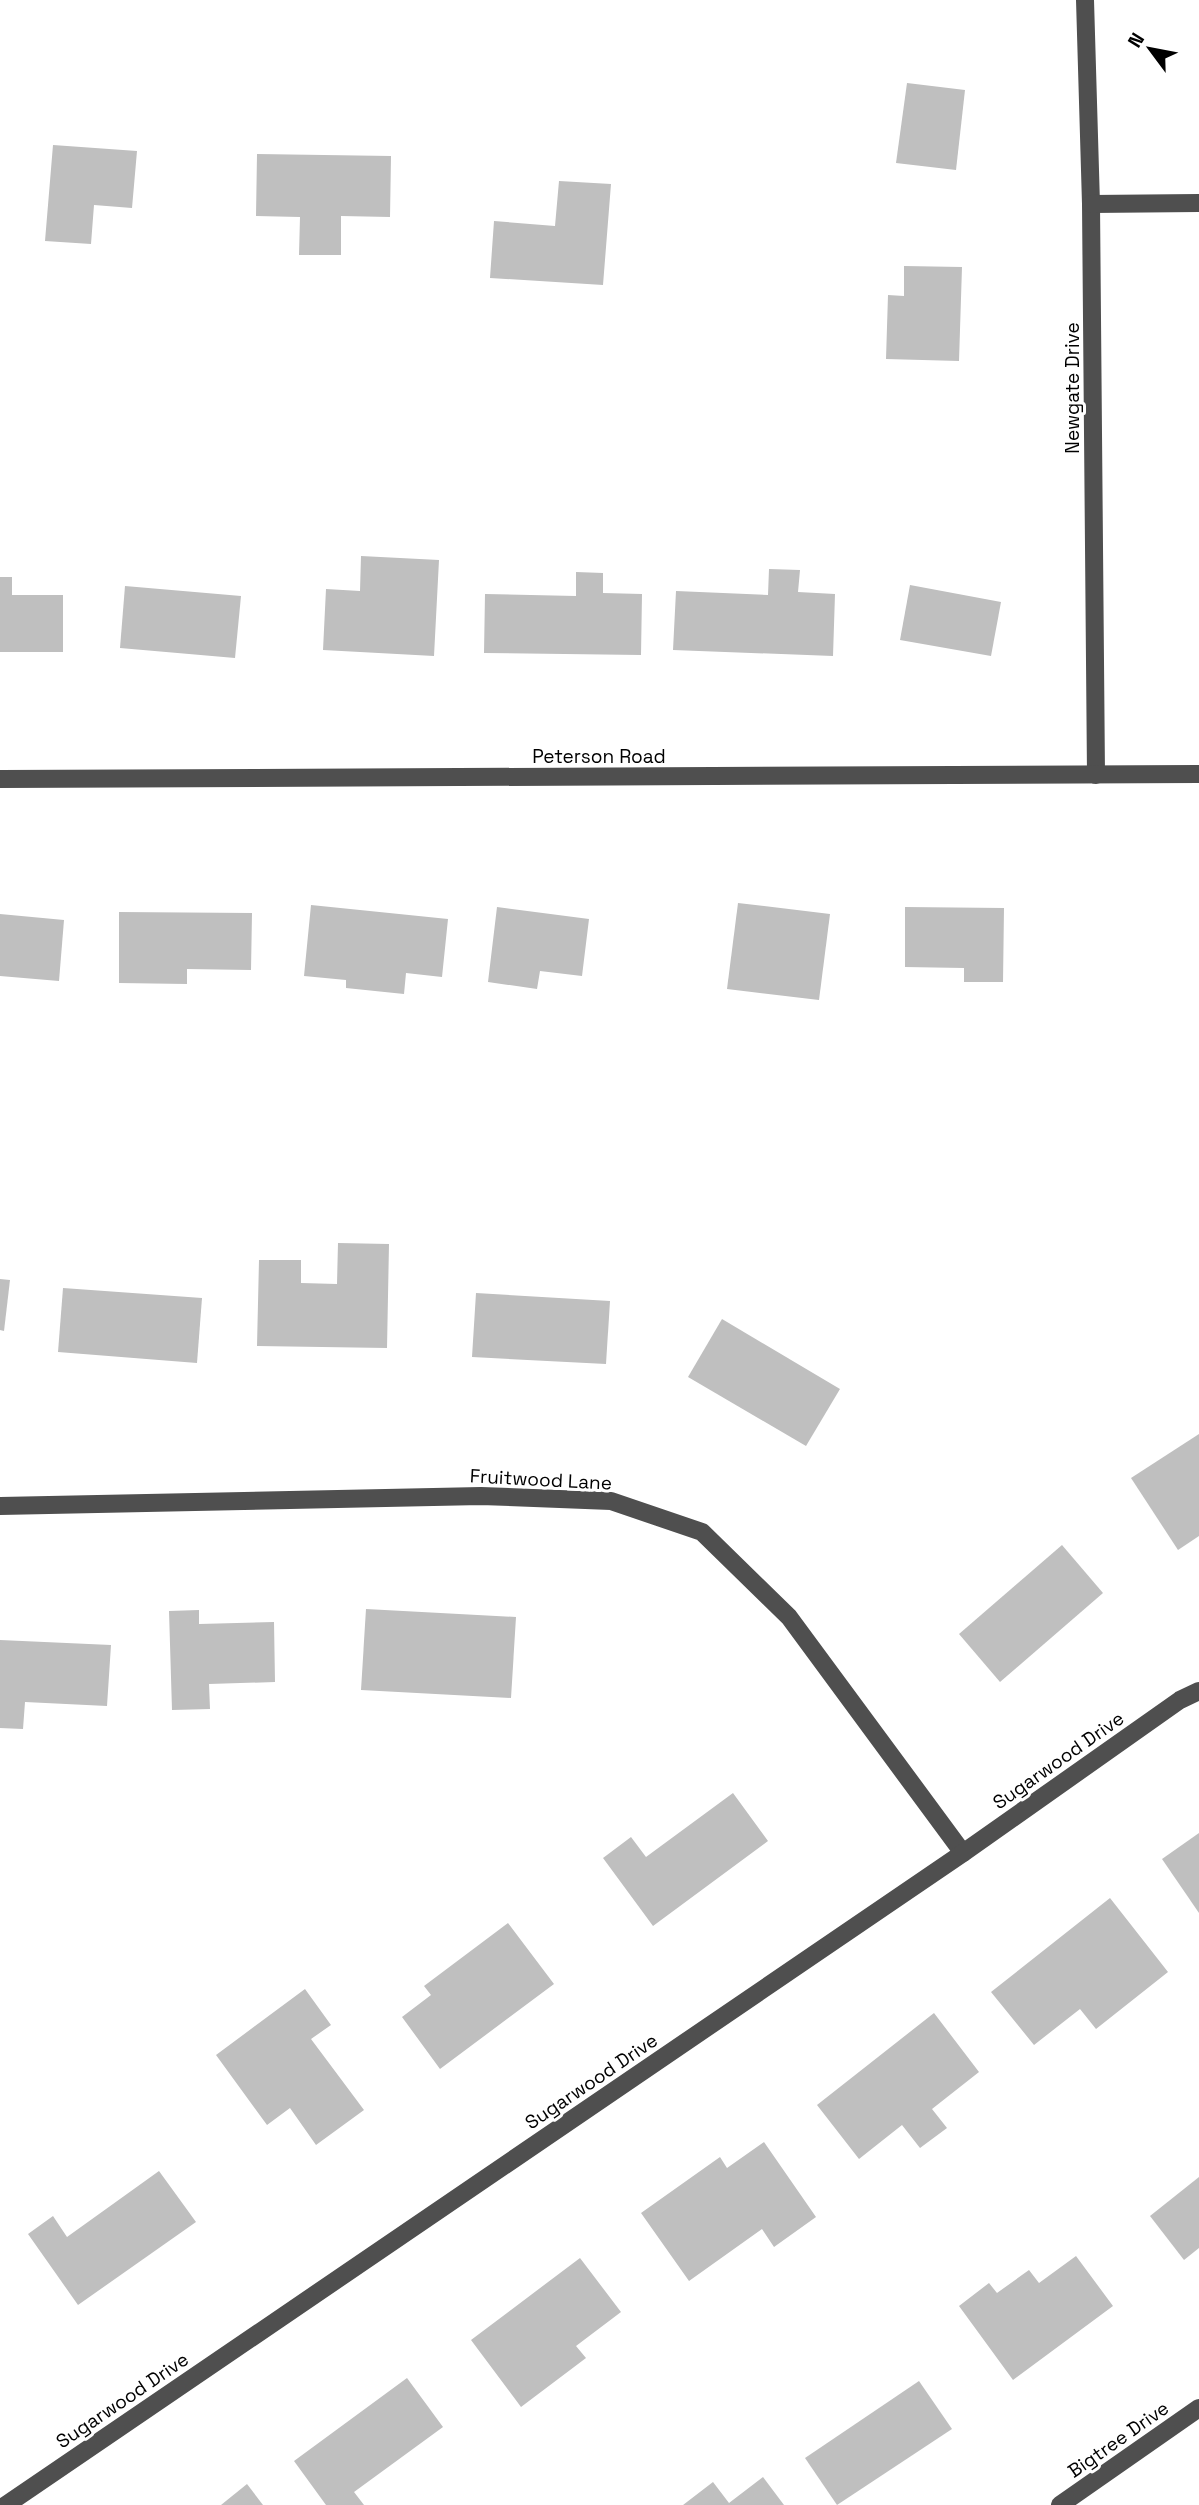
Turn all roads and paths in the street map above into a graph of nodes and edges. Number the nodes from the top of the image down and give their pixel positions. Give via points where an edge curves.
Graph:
1 (1085, 0) edge
2 (1199, 203) edge
3 (1091, 204) junction
4 (1199, 774) edge
5 (1096, 775) junction
6 (0, 779) edge
7 (0, 1506) edge
8 (1199, 1691) edge
9 (963, 1853) junction
10 (1199, 2408) edge
11 (6, 2505) edge
12 (1060, 2505) edge

1 - 3 street, Newgate Drive
2 - 3 street
3 - 5 street, Newgate Drive
4 - 5 street, Peterson Road
5 - 6 street, Peterson Road
7 - 9 street, Fruitwood Lane via 494,1496 611,1501 702,1532 789,1617
8 - 9 street, Sugarwood Drive
9 - 11 street, Sugarwood Drive
10 - 12 street, Bigtree Drive

